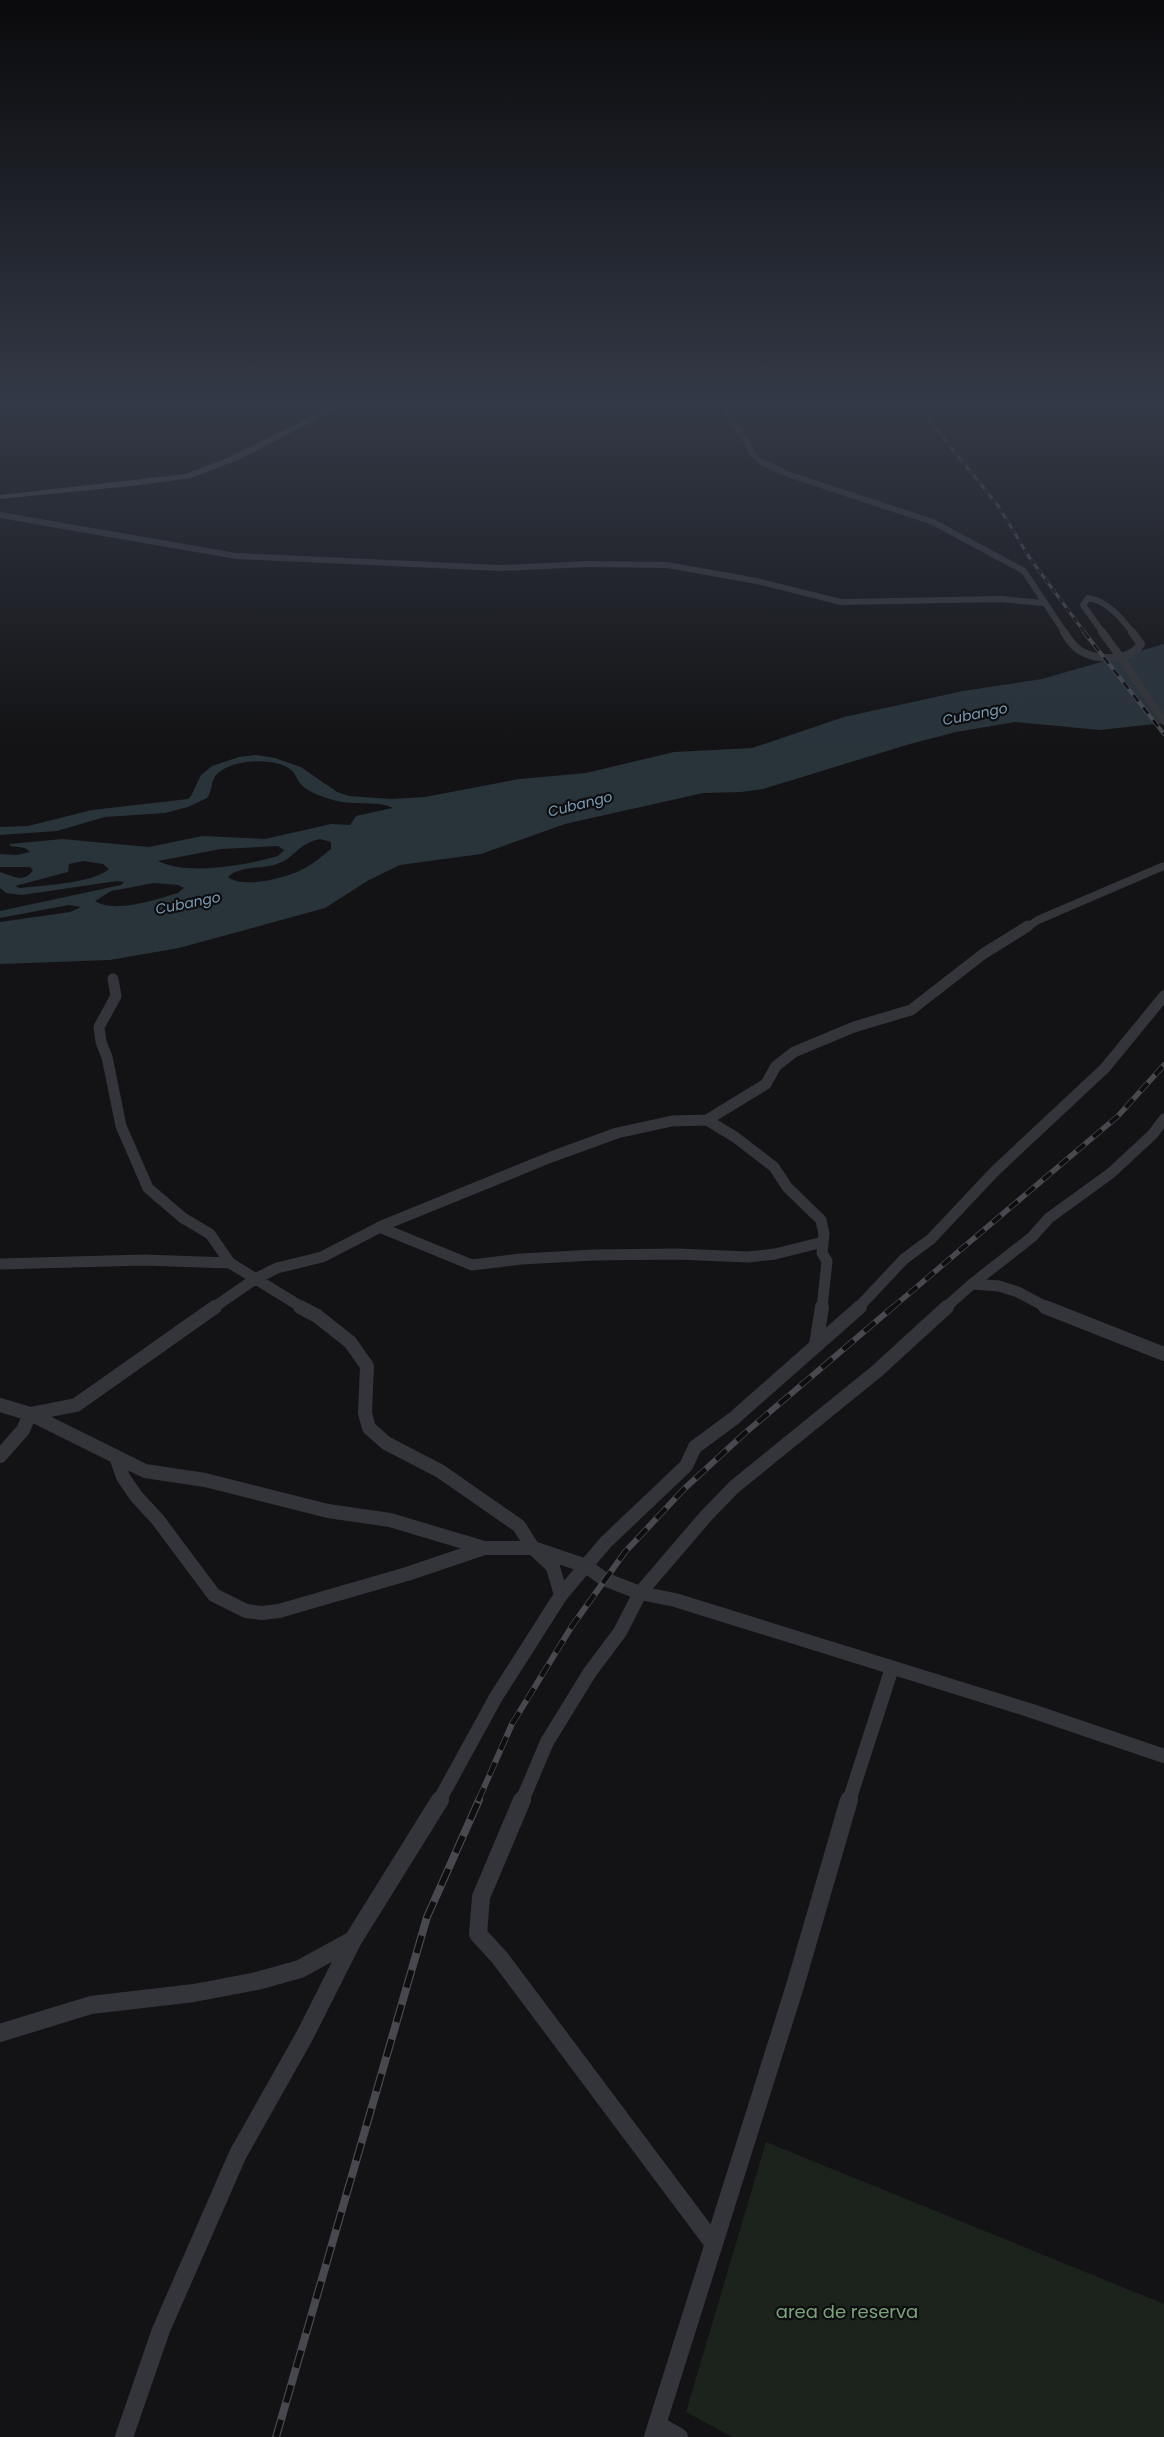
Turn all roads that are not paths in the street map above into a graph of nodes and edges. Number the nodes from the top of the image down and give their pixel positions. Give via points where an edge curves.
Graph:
1 (21, 519) edge
2 (924, 519) edge
3 (1044, 603) junction
4 (1164, 721) edge
5 (1164, 866) edge
6 (113, 979) dead end
7 (1164, 996) edge
8 (1164, 1119) edge
9 (707, 1120) junction
10 (379, 1227) junction
11 (823, 1242) junction
12 (230, 1263) junction
13 (0, 1264) edge
14 (255, 1279) junction
15 (972, 1284) junction
16 (816, 1345) junction
17 (1164, 1354) edge
18 (0, 1405) edge
19 (30, 1414) junction
20 (0, 1456) edge
21 (116, 1457) junction
22 (484, 1548) junction
23 (533, 1548) junction
24 (586, 1566) junction
25 (640, 1592) junction
26 (561, 1595) junction
27 (892, 1668) junction
28 (1164, 1756) edge
29 (353, 1940) junction
30 (0, 2033) edge
31 (714, 2244) junction
32 (656, 2431) edge
33 (124, 2437) edge
34 (679, 2437) edge

1 - 3 street via 236,556 500,568 667,564 757,580 841,602 1016,599
2 - 3 street via 1007,560 1024,572
3 - 4 street, bridge via 1082,654 1105,658 1122,656 1137,650 1141,644 1136,636 1100,600 1086,599 1084,610 1116,652
5 - 9 street via 1038,920 983,954 911,1010 854,1027 794,1052 776,1066 766,1084
6 - 12 street via 116,996 100,1028 125,1138 148,1188 183,1218 210,1234
7 - 16 street via 1105,1068 994,1171 931,1239 904,1259 868,1300
8 - 15 street via 1111,1173 1049,1218 1032,1237
9 - 10 street via 672,1120 617,1133
9 - 11 street via 774,1167 787,1187 821,1220
10 - 11 street via 472,1265 594,1255 748,1257
10 - 14 street via 322,1257 277,1268
11 - 16 street via 822,1253 827,1261
12 - 13 street via 106,1260
12 - 14 street
14 - 19 street via 76,1405
14 - 23 street via 317,1316 358,1352 367,1366 365,1413 369,1428 377,1437 440,1471 519,1526
15 - 17 street via 999,1286 1018,1292 1033,1302
15 - 25 street via 877,1370 734,1487
16 - 24 street via 733,1419 695,1447 686,1466 606,1542
18 - 19 street
19 - 20 street via 23,1430
19 - 21 street
21 - 22 street via 144,1472 205,1480 328,1511 390,1520
21 - 22 street via 136,1496 214,1595 246,1611 278,1612
22 - 23 street
23 - 24 street
23 - 26 street via 553,1567
24 - 25 street via 604,1579
24 - 26 street
25 - 27 street
25 - 31 street via 620,1632 590,1672 547,1742 481,1897 478,1934 500,1958
26 - 29 street via 496,1697 436,1806
27 - 28 street
27 - 31 street via 840,1827 795,1986
29 - 30 street via 300,1969 258,1981 91,2005
29 - 33 street via 304,2037 238,2154 161,2330
31 - 32 street
32 - 34 street

